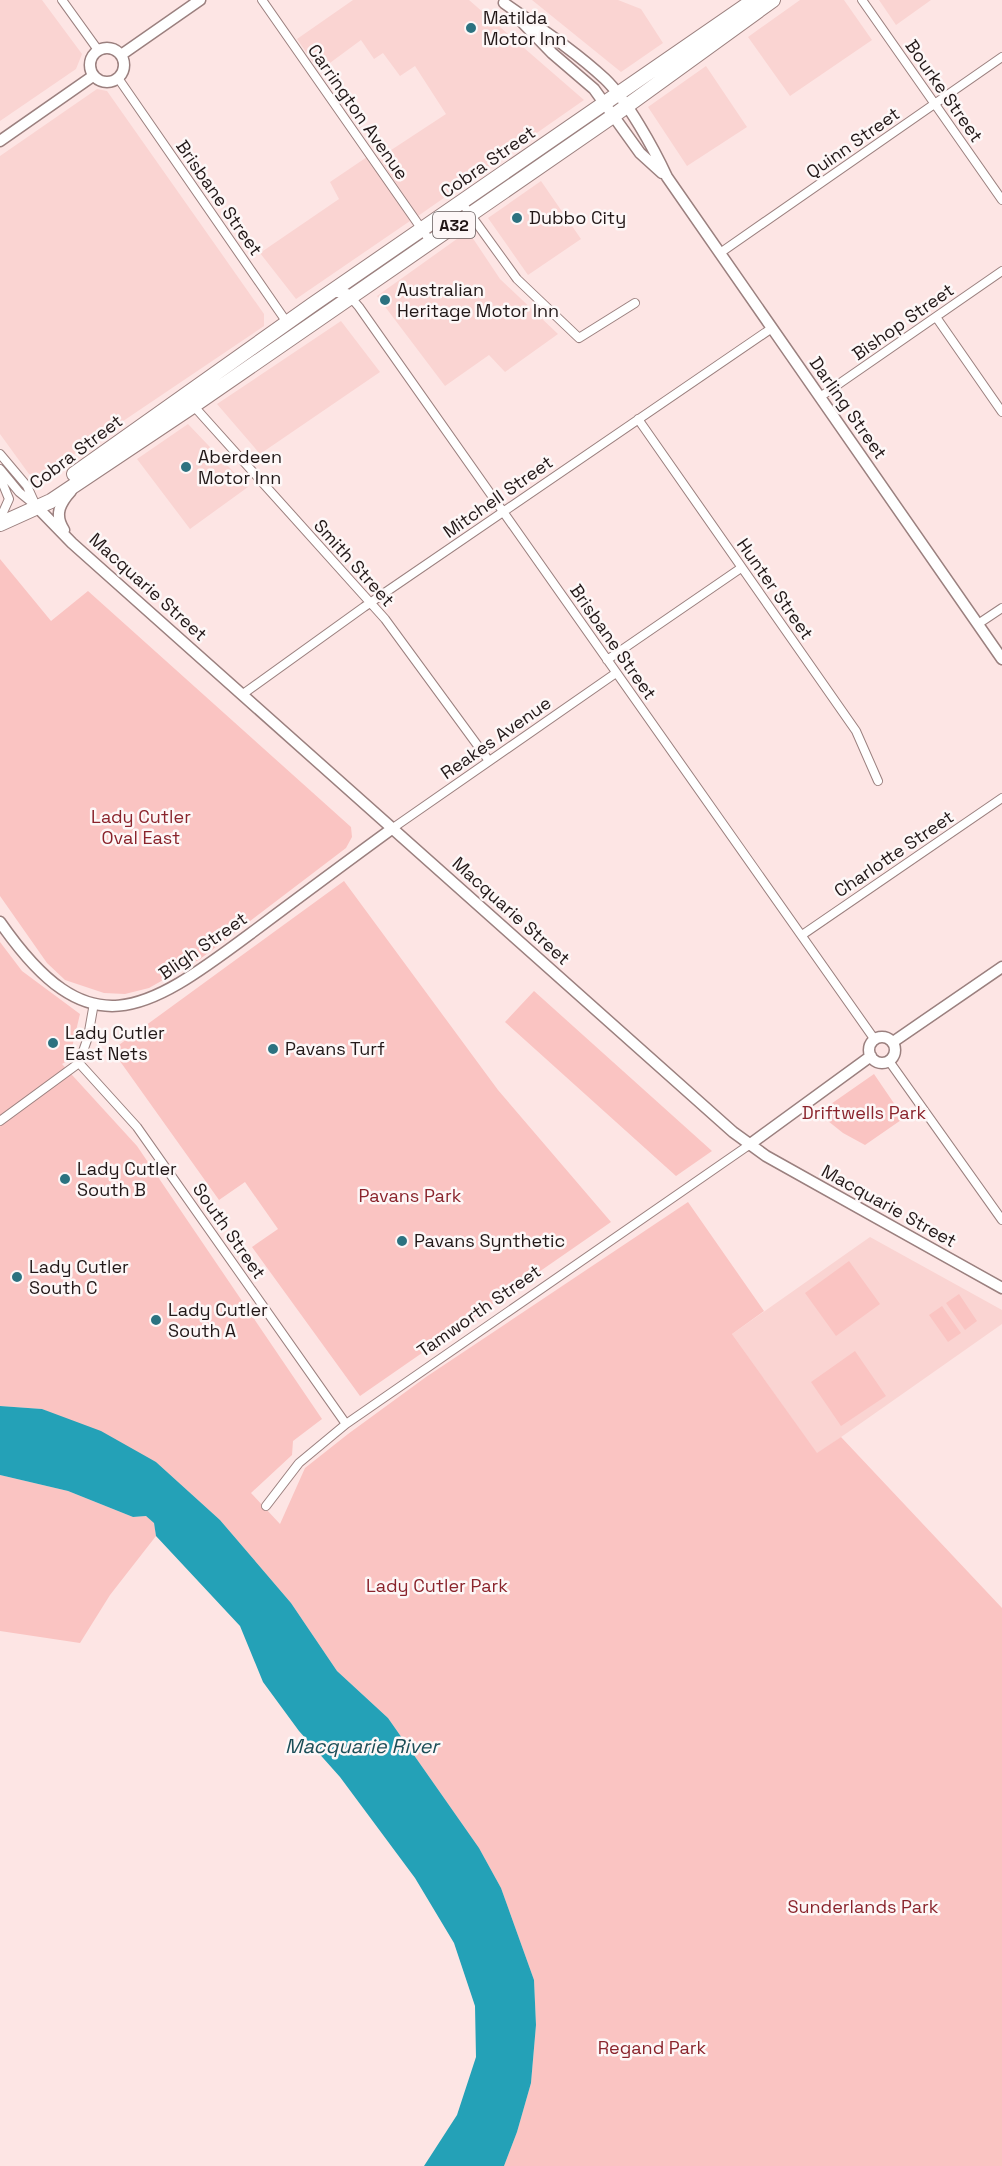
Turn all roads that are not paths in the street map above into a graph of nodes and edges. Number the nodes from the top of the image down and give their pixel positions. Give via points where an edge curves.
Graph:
1 (62, 0) edge
2 (200, 0) edge
3 (262, 0) edge
4 (754, 0) edge
5 (773, 0) edge
6 (862, 0) edge
7 (504, 1) edge
8 (98, 50) junction
9 (121, 55) junction
10 (1002, 57) edge
11 (93, 76) junction
12 (118, 78) junction
13 (616, 94) junction
14 (604, 103) junction
15 (935, 104) junction
16 (625, 107) junction
17 (613, 116) junction
18 (0, 141) edge
19 (667, 177) junction
20 (1002, 200) edge
21 (466, 208) junction
22 (427, 235) junction
23 (720, 253) junction
24 (1002, 271) edge
25 (350, 296) junction
26 (635, 303) dead end
27 (312, 305) junction
28 (936, 317) junction
29 (291, 328) junction
30 (772, 328) junction
31 (820, 397) junction
32 (189, 400) junction
33 (1002, 412) edge
34 (638, 419) junction
35 (0, 454) edge
36 (0, 469) edge
37 (0, 477) edge
38 (82, 480) junction
39 (36, 506) junction
40 (503, 512) junction
41 (0, 519) edge
42 (0, 524) edge
43 (72, 543) junction
44 (741, 568) junction
45 (371, 603) junction
46 (1002, 608) edge
47 (978, 624) junction
48 (1002, 659) edge
49 (608, 660) junction
50 (616, 673) junction
51 (243, 694) junction
52 (489, 761) junction
53 (878, 781) dead end
54 (1002, 798) edge
55 (393, 828) junction
56 (0, 922) edge
57 (802, 935) junction
58 (1002, 967) edge
59 (94, 1003) junction
60 (875, 1040) junction
61 (893, 1042) junction
62 (871, 1056) junction
63 (889, 1061) junction
64 (79, 1063) junction
65 (0, 1121) edge
66 (748, 1145) junction
67 (1002, 1220) edge
68 (1002, 1288) edge
69 (346, 1424) junction
70 (266, 1506) dead end

1 - 8 street
2 - 9 street
3 - 22 street, Carrington Avenue
4 - 13 highway, Cobra Street / A32
5 - 16 highway, Cobra Street / A32
6 - 15 street, Bourke Street
7 - 13 street, Darling Street via 606,80
7 - 14 street, Darling Street
8 - 9 street via 108,48
8 - 11 street via 89,65
9 - 12 street via 124,65
10 - 15 street, Quinn Street
11 - 12 street via 108,83
11 - 18 street
12 - 29 street, Brisbane Street
13 - 14 highway, Cobra Street / A32
13 - 16 street, Darling Street
14 - 17 street, Darling Street
14 - 21 highway, Cobra Street / A32
15 - 20 street, Bourke Street
15 - 23 street, Quinn Street
16 - 17 highway, Cobra Street / A32
16 - 19 street, Darling Street via 652,145
17 - 19 street, Darling Street via 640,153
17 - 21 highway, Cobra Street / A32
19 - 23 street, Darling Street
21 - 22 highway, Cobra Street / A32
21 - 26 street via 517,279 579,338
22 - 25 highway, Cobra Street / A32
22 - 27 highway, Cobra Street / A32
23 - 30 street, Darling Street
24 - 28 street, Bishop Street
25 - 27 street via 339,292
25 - 29 highway, Cobra Street / A32
25 - 40 street, Brisbane Street
27 - 29 highway, Cobra Street / A32
28 - 31 street, Bishop Street
28 - 33 street
29 - 32 highway, Cobra Street / A32
30 - 31 street, Darling Street
30 - 34 street, Mitchell Street
31 - 47 street, Darling Street
32 - 38 highway, Cobra Street / A32
32 - 39 highway, Cobra Street / A32 via 45,494
32 - 45 street, Smith Street
34 - 40 street, Mitchell Street
34 - 44 street, Hunter Street
35 - 39 street, Macquarie Street via 27,486
36 - 39 street, Macquarie Street
37 - 41 street via 9,499
38 - 39 highway, Cobra Street / A32 via 51,501
38 - 43 street via 62,503 58,515
39 - 42 highway, A32
39 - 43 street, Macquarie Street
40 - 45 street, Mitchell Street
40 - 49 street, Brisbane Street
43 - 51 street, Macquarie Street
44 - 49 street
44 - 53 street, Hunter Street via 856,731
45 - 51 street, Mitchell Street
45 - 52 street, Smith Street
46 - 47 street
47 - 48 street, Darling Street
49 - 50 street, Brisbane Street
50 - 52 street, Reakes Avenue
50 - 57 street, Brisbane Street
51 - 55 street, Macquarie Street
52 - 55 street, Reakes Avenue
54 - 57 street, Charlotte Street
55 - 59 street, Bligh Street via 173,989 132,1004
55 - 66 street, Macquarie Street
56 - 59 street, Bligh Street via 26,958 52,984
57 - 60 street, Brisbane Street
58 - 61 street
59 - 64 street
60 - 61 street via 882,1037
60 - 62 street
61 - 63 street via 895,1050
62 - 63 street via 878,1062
62 - 66 street, Tamworth Street
63 - 67 street
64 - 65 street
64 - 69 street, South Street via 137,1127
66 - 68 street, Macquarie Street
66 - 69 street, Tamworth Street
69 - 70 street, Tamworth Street via 299,1462

